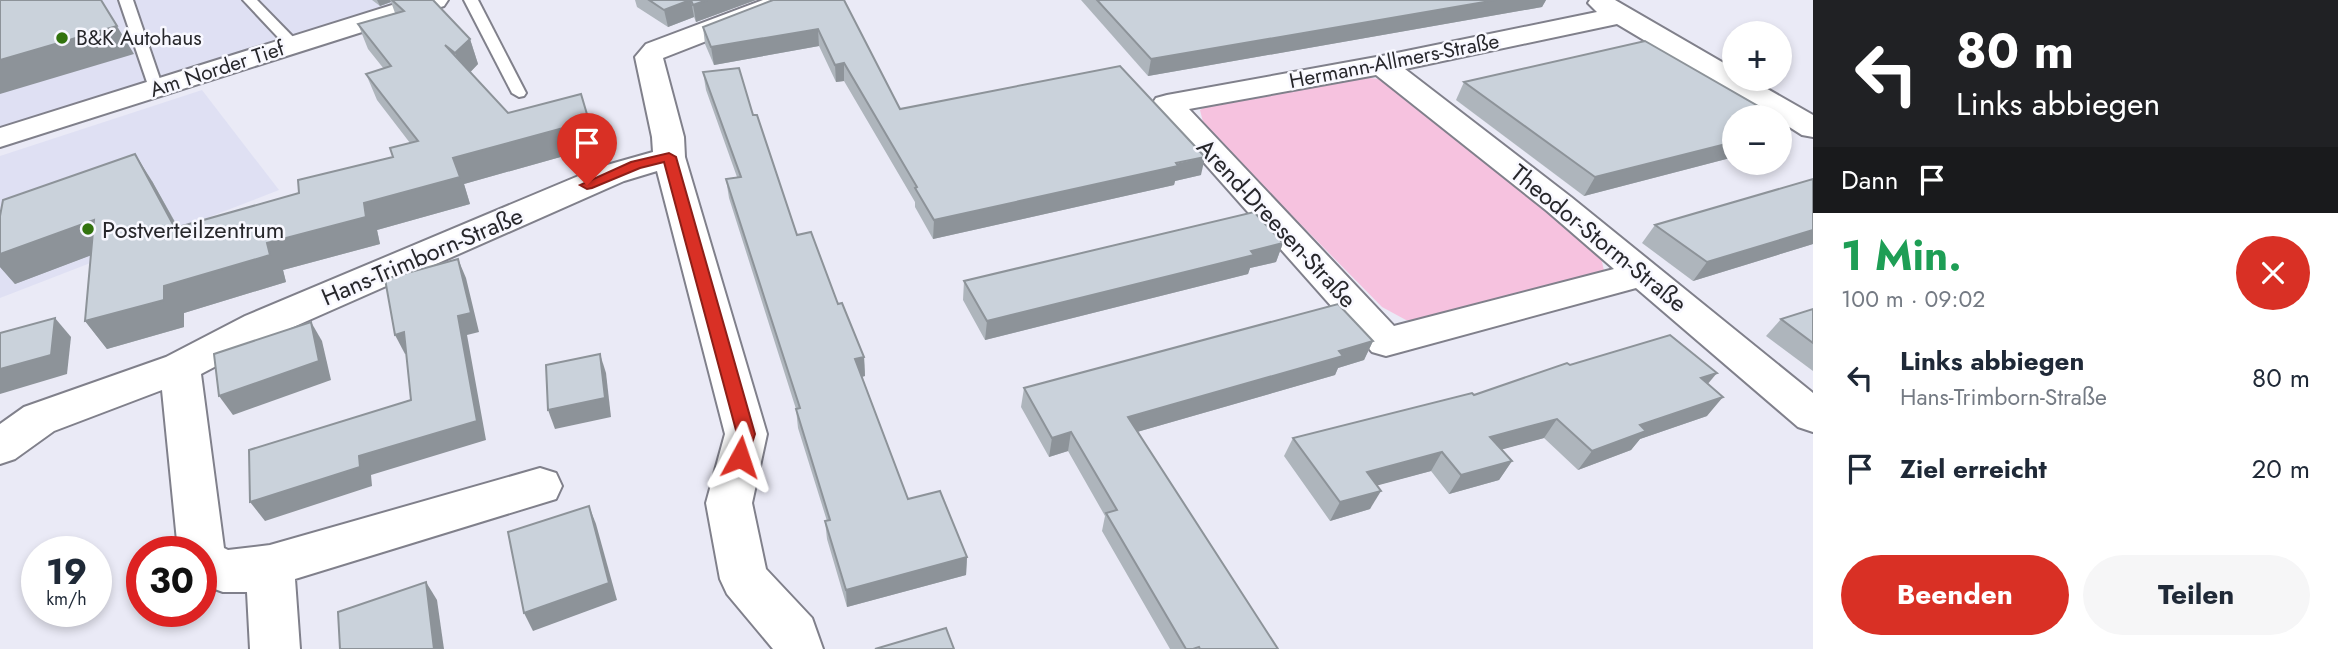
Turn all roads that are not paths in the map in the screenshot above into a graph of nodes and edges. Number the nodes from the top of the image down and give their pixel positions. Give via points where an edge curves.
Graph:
1 (126, 0) edge
2 (250, 0) edge
3 (435, 0) edge
4 (471, 0) edge
5 (787, 0) edge
6 (1595, 0) edge
7 (1621, 16) junction
8 (293, 45) junction
9 (1382, 65) junction
10 (156, 88) junction
11 (519, 93) dead end
12 (1167, 104) joint
13 (1813, 128) edge
14 (0, 138) edge
15 (669, 157) junction
16 (1643, 274) junction
17 (180, 368) junction
18 (1813, 416) edge
19 (0, 447) edge
20 (540, 486) dead end
21 (199, 536) edge
22 (270, 566) junction
23 (217, 569) edge
24 (275, 649) edge
25 (797, 649) edge

1 - 10 lane
2 - 8 lane
3 - 8 street, Am Norder Tief
4 - 11 lane
5 - 15 street via 656,50 649,57
6 - 7 street
7 - 9 street, Hermann-Allmers-Straße
7 - 13 street
8 - 10 street, Am Norder Tief
9 - 12 street, Hermann-Allmers-Straße
9 - 16 street, Theodor-Storm-Straße
10 - 14 street, Am Norder Tief
12 - 16 street, Arend-Dreesen-Straße via 1385,342
15 - 17 street, Hans-Trimborn-Straße via 612,174 259,326
15 - 25 street via 746,434 729,503 744,579 794,634
16 - 18 street, Theodor-Storm-Straße
17 - 19 street, Hans-Trimborn-Straße via 39,419
17 - 21 street
20 - 22 street
22 - 23 street via 245,573
22 - 24 street

